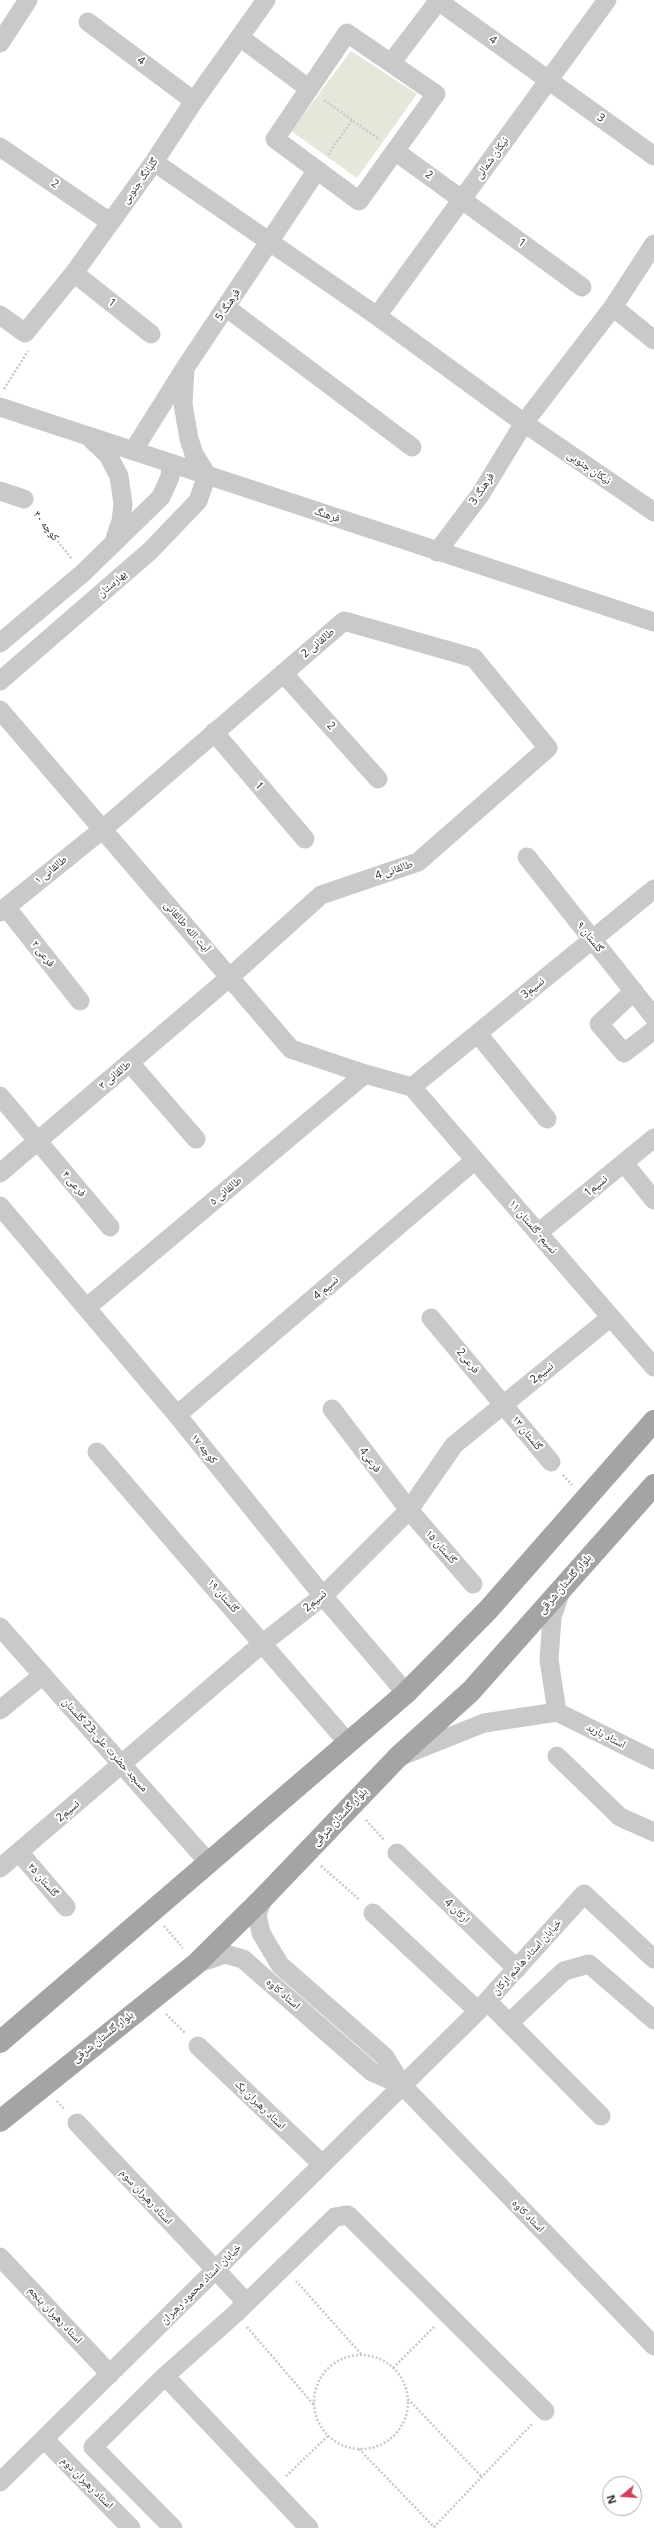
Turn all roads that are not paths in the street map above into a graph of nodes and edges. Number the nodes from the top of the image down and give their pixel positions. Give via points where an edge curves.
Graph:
1 (28, 0) edge
2 (266, 0) edge
3 (439, 0) edge
4 (607, 0) edge
5 (88, 22) dead end
6 (241, 38) junction
7 (0, 43) edge
8 (391, 63) junction
9 (549, 80) junction
10 (308, 88) junction
11 (194, 100) junction
12 (0, 147) edge
13 (395, 151) junction
14 (654, 156) edge
15 (154, 162) junction
16 (317, 170) junction
17 (462, 199) junction
18 (110, 222) junction
19 (270, 241) junction
20 (654, 244) edge
21 (74, 272) junction
22 (582, 287) dead end
23 (613, 307) junction
24 (227, 308) junction
25 (0, 315) edge
26 (377, 316) junction
27 (151, 334) dead end
28 (654, 340) edge
29 (185, 368) junction
30 (0, 407) edge
31 (524, 423) junction
32 (88, 437) junction
33 (412, 447) dead end
34 (133, 451) junction
35 (172, 464) junction
36 (207, 475) junction
37 (0, 491) edge
38 (24, 498) road end
39 (654, 512) edge
40 (114, 542) junction
41 (437, 552) junction
42 (654, 622) edge
43 (0, 643) edge
44 (283, 673) junction
45 (0, 681) edge
46 (0, 710) edge
47 (214, 732) junction
48 (548, 748) joint
49 (378, 778) dead end
50 (103, 829) junction
51 (305, 839) dead end
52 (526, 857) dead end
53 (654, 890) edge
54 (3, 909) edge
55 (592, 940) junction
56 (230, 977) junction
57 (634, 992) junction
58 (80, 1001) dead end
59 (654, 1016) edge
60 (654, 1030) edge
61 (478, 1034) junction
62 (130, 1063) junction
63 (365, 1074) junction
64 (412, 1087) junction
65 (0, 1096) edge
66 (547, 1119) dead end
67 (654, 1138) edge
68 (196, 1140) dead end
69 (38, 1142) junction
70 (475, 1160) junction
71 (624, 1163) junction
72 (0, 1173) edge
73 (654, 1200) edge
74 (0, 1206) edge
75 (110, 1227) dead end
76 (538, 1233) junction
77 (86, 1308) junction
78 (611, 1317) junction
79 (431, 1318) dead end
80 (654, 1367) edge
81 (504, 1405) junction
82 (332, 1409) dead end
83 (177, 1415) junction
84 (654, 1421) edge
85 (96, 1452) dead end
86 (551, 1462) road end
87 (654, 1485) edge
88 (409, 1510) junction
89 (474, 1584) dead end
90 (562, 1587) junction
91 (323, 1596) junction
92 (0, 1627) edge
93 (263, 1643) junction
94 (43, 1675) junction
95 (406, 1693) junction
96 (0, 1710) edge
97 (557, 1712) junction
98 (348, 1743) junction
99 (557, 1756) dead end
100 (398, 1757) junction
101 (654, 1760) edge
102 (123, 1765) junction
103 (654, 1832) edge
104 (19, 1852) junction
105 (397, 1854) road end
106 (209, 1863) junction
107 (0, 1868) edge
108 (263, 1898) junction
109 (66, 1908) dead end
110 (374, 1913) road end
111 (654, 1959) edge
112 (196, 1964) junction
113 (517, 1969) junction
114 (482, 2006) junction
115 (654, 2020) edge
116 (509, 2023) junction
117 (0, 2042) edge
118 (198, 2046) road end
119 (402, 2085) junction
120 (601, 2116) dead end
121 (0, 2121) edge
122 (76, 2123) road end
123 (322, 2164) junction
124 (0, 2258) edge
125 (215, 2271) junction
126 (240, 2308) junction
127 (654, 2346) edge
128 (110, 2374) junction
129 (165, 2376) junction
130 (544, 2411) road end
131 (44, 2439) junction
132 (1, 2478) edge
133 (131, 2528) edge
134 (173, 2528) edge
135 (309, 2528) edge

1 - 7 street
2 - 6 street, گلبانگ جنوبی
3 - 8 street
3 - 9 street, 4
4 - 9 street, نیکان شمالی
5 - 11 street, 4
6 - 10 street
6 - 11 street, گلبانگ جنوبی
8 - 10 street via 347,33
8 - 13 street via 436,94
9 - 14 street, 3
9 - 17 street, نیکان شمالی
10 - 16 street via 274,138
11 - 15 street, گلبانگ جنوبی
12 - 18 street, 2
13 - 16 street via 359,201
13 - 17 street, 2
15 - 18 street, گلبانگ جنوبی
15 - 19 street
16 - 19 street, فرهنگ 5
17 - 22 street, 1
17 - 26 street, نیکان شمالی
18 - 21 street, گلبانگ جنوبی
19 - 24 street, فرهنگ 5
19 - 26 street
20 - 23 street, فرهنگ 3
21 - 25 street, گلبانگ جنوبی via 25,333
21 - 27 street, 1
23 - 28 street
23 - 31 street, فرهنگ 3
24 - 29 street, فرهنگ 5
24 - 33 street
26 - 31 street
29 - 34 street, فرهنگ 5
29 - 36 street via 183,404 189,439 194,454
30 - 32 street, فرهنگ
31 - 39 street, نیکان جنوبی
31 - 41 street, فرهنگ 3 via 480,494
32 - 34 street, فرهنگ
32 - 40 street via 108,455 119,476 123,504
34 - 35 street, فرهنگ
35 - 36 street, فرهنگ
35 - 40 street via 170,477 161,497
36 - 41 street, فرهنگ
36 - 45 street, بهارستان via 198,501 150,551
37 - 38 street
40 - 43 street
41 - 42 street, فرهنگ
44 - 47 street, طالقانی 2
44 - 48 street, طالقانی 2 via 344,621 474,658
44 - 49 street, 2
46 - 50 street, آیت الله طالقانی
47 - 50 street, طالقانی 2
47 - 51 street, 1
48 - 56 street, طالقانی 4 via 418,862 321,895
50 - 54 street, طالقانی ۱
50 - 56 street, آیت الله طالقانی
52 - 55 street, گلستان ۹
53 - 55 street, نسیم3
54 - 58 street, فرعی ۲
55 - 57 street, گلستان ۹
55 - 61 street, نسیم3
56 - 62 street, طالقانی ۳
56 - 63 street, آیت الله طالقانی via 291,1049
57 - 59 street, گلستان ۹
57 - 60 street via 599,1024 624,1053
61 - 64 street, نسیم3
61 - 66 street
62 - 68 street
62 - 69 street, طالقانی ۳
63 - 64 street, آیت الله طالقانی
63 - 77 street, طالقانی ۵
64 - 70 street, نسیم- گلستان ۱۱
65 - 69 street, فرعی ۴
67 - 71 street, نسیم1
69 - 72 street, طالقانی ۳
69 - 75 street, فرعی ۴
70 - 76 street, نسیم- گلستان ۱۱
70 - 83 street, نسیم 4
71 - 73 street
71 - 76 street, نسیم1
74 - 77 street, کوچه ۱۷
76 - 78 street, نسیم- گلستان ۱۱
77 - 83 street, کوچه ۱۷
78 - 80 street, نسیم- گلستان ۱۱
78 - 81 street, نسیم2
79 - 81 street, فرعی2
81 - 86 street, گلستان ۱۳
81 - 88 street, نسیم2 via 454,1445
82 - 88 street, فرعی4
83 - 91 street, کوچه ۱۷
84 - 95 main road via 488,1610
85 - 93 street, گلستان ۱۹
87 - 90 main road, بلوار گلستان شرقی
88 - 89 street, گلستان ۱۵
88 - 91 street, نسیم2
90 - 97 street via 552,1617 549,1660
90 - 100 main road, بلوار گلستان شرقی via 471,1691
91 - 93 street, نسیم2
91 - 95 street, کوچه ۱۷
92 - 94 street, مسجد حضرت علی-23 گلستان
93 - 98 street, گلستان ۱۹
93 - 102 street, نسیم2
94 - 96 street
94 - 102 street, مسجد حضرت علی-23 گلستان
95 - 98 main road
97 - 100 street via 484,1723
97 - 101 street, استاد باربد
98 - 106 main road
99 - 103 street via 620,1817
100 - 108 main road, بلوار گلستان شرقی
102 - 104 street, نسیم2
102 - 106 street, مسجد حضرت علی-23 گلستان
104 - 107 street, نسیم2
104 - 109 street, گلستان ۲۵
105 - 113 street, ارکان 4
106 - 117 main road
108 - 112 main road, بلوار گلستان شرقی
108 - 119 street, استاد کاوه via 257,1915 261,1933 280,1965 385,2057
110 - 114 street
111 - 113 street, خیابان استاد هاشم ارکان via 584,1894
112 - 119 street, استاد کاوه via 225,1954 243,1959 372,2072
112 - 121 main road, بلوار گلستان شرقی
113 - 114 street, خیابان استاد هاشم ارکان
114 - 116 street
114 - 119 street, خیابان استاد هاشم ارکان
115 - 116 street via 589,1964 564,1971
116 - 120 street
118 - 123 street, استاد رهبران یک
119 - 123 street, خیابان استاد محمود رهبران
119 - 127 street, استاد کاوه
122 - 125 street, استاد رهبران سوم
123 - 125 street, خیابان استاد محمود رهبران
124 - 128 street, استاد رهبران پنجم
125 - 126 street, استاد رهبران سوم
125 - 128 street, خیابان استاد محمود رهبران
126 - 129 street
126 - 130 street via 335,2217 348,2216
128 - 131 street, خیابان استاد محمود رهبران
129 - 134 street via 93,2447
129 - 135 street
131 - 132 street, خیابان استاد محمود رهبران
131 - 133 street, استاد رهبران دوم

